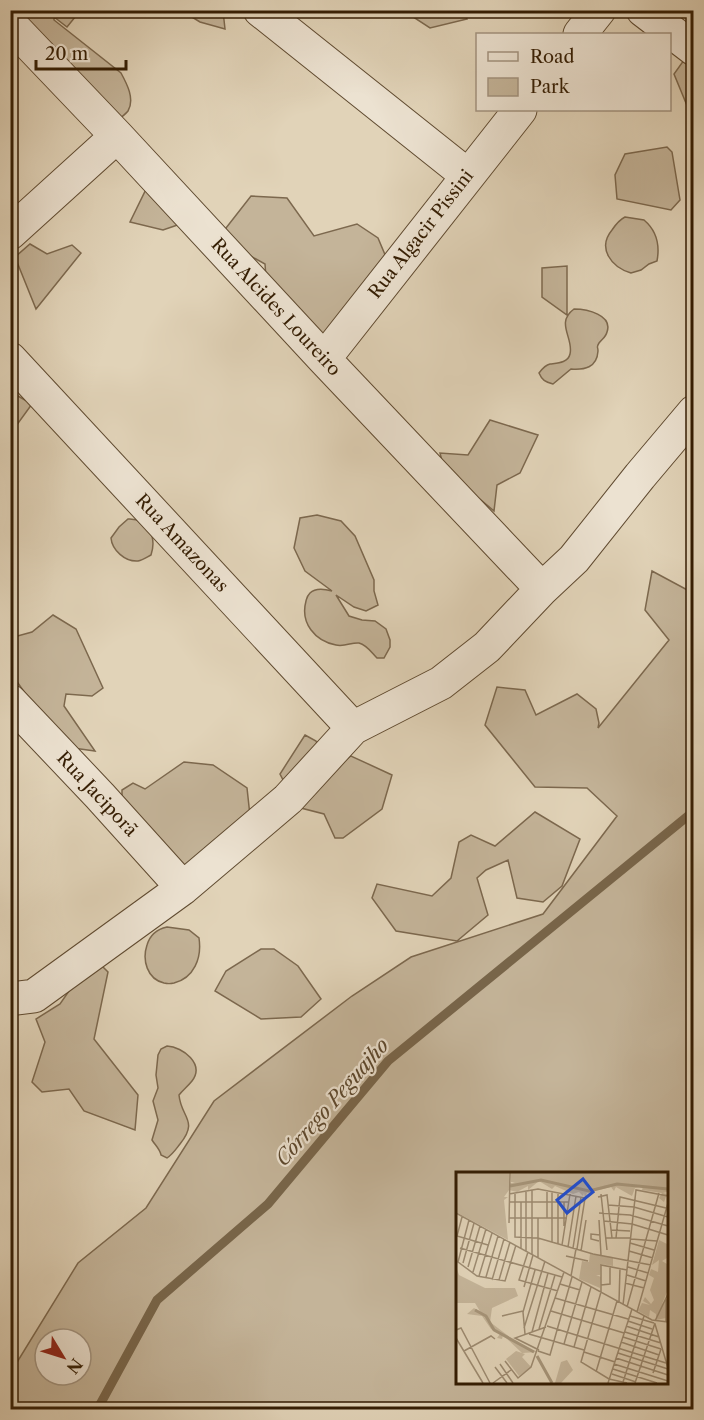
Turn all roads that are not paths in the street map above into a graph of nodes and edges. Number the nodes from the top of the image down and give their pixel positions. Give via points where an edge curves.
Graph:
1 (260, 10) edge
2 (599, 10) edge
3 (643, 10) edge
4 (10, 24) edge
5 (581, 33) edge
6 (693, 50) edge
7 (519, 111) edge
8 (117, 136) junction
9 (467, 175) junction
10 (10, 233) edge
11 (10, 359) edge
12 (324, 359) junction
13 (693, 412) edge
14 (542, 589) junction
15 (10, 701) edge
16 (353, 728) junction
17 (183, 888) junction
18 (22, 998) edge

1 - 9 street
2 - 5 street
3 - 6 street
4 - 8 street, Rua Alcides Loureiro
7 - 9 street, Rua Algacir Pissini
8 - 10 street
8 - 12 street, Rua Alcides Loureiro
9 - 12 street, Rua Algacir Pissini
11 - 16 street, Rua Amazonas
12 - 14 street, Rua Alcides Loureiro
13 - 14 street via 574,560
14 - 16 street via 487,646 441,683
15 - 17 street, Rua Jaciporã
16 - 17 street via 288,799
17 - 18 street

